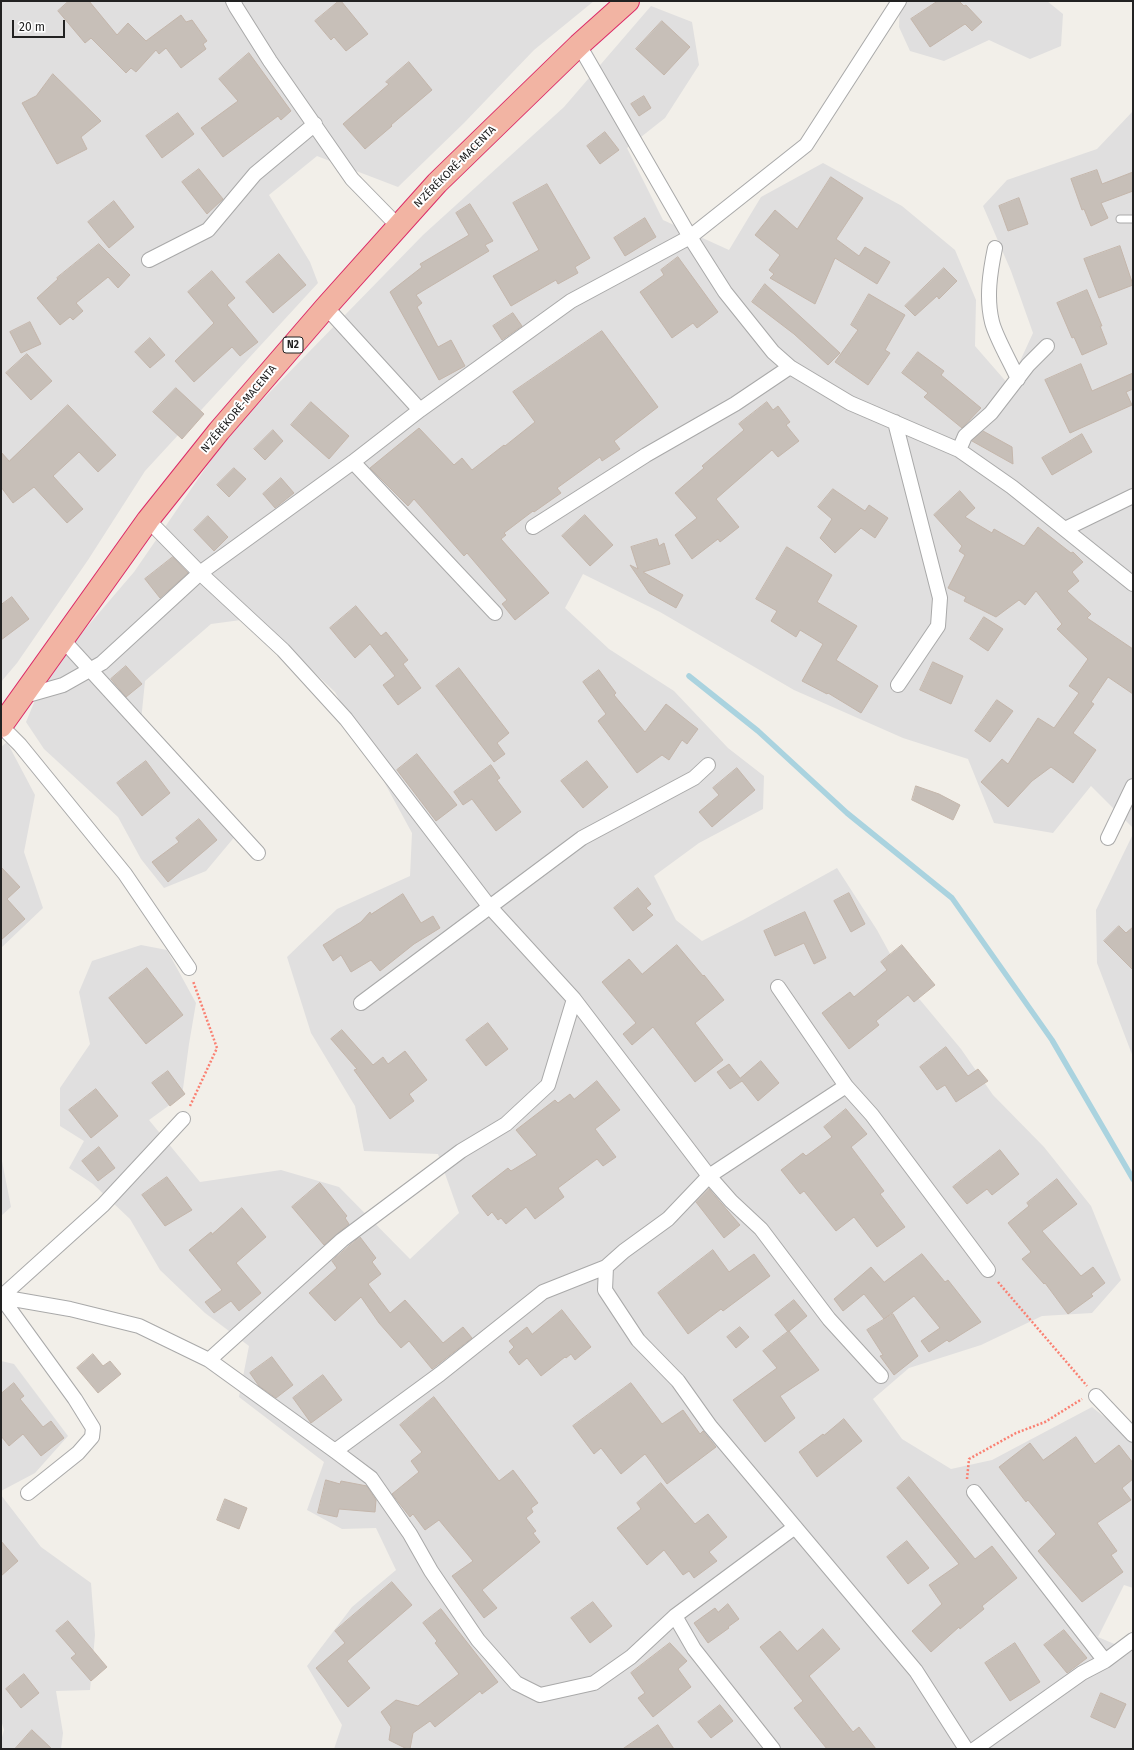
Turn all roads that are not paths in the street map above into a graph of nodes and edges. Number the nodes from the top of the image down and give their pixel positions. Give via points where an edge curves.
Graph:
1 (234, 1) edge
2 (628, 1) edge
3 (899, 1) edge
4 (579, 45) junction
5 (315, 124) junction
6 (1120, 219) dead end
7 (1133, 219) edge
8 (398, 226) junction
9 (690, 237) junction
10 (995, 248) dead end
11 (149, 260) dead end
12 (326, 307) junction
13 (1047, 346) dead end
14 (790, 367) junction
15 (1018, 379) junction
16 (420, 410) junction
17 (895, 422) junction
18 (959, 450) junction
19 (353, 462) junction
20 (1133, 496) edge
21 (148, 520) junction
22 (533, 527) dead end
23 (1065, 529) junction
24 (200, 573) junction
25 (1133, 584) edge
26 (495, 613) dead end
27 (63, 640) junction
28 (91, 669) junction
29 (898, 684) dead end
30 (22, 697) junction
31 (1, 726) edge
32 (708, 765) dead end
33 (1133, 786) edge
34 (1108, 838) dead end
35 (258, 853) dead end
36 (489, 906) junction
37 (189, 968) road end
38 (778, 987) dead end
39 (574, 999) junction
40 (361, 1002) dead end
41 (846, 1086) junction
42 (183, 1119) road end
43 (709, 1176) junction
44 (606, 1267) junction
45 (988, 1270) road end
46 (1, 1297) edge
47 (209, 1360) junction
48 (881, 1376) dead end
49 (1096, 1396) road end
50 (1133, 1435) edge
51 (335, 1451) junction
52 (974, 1492) road end
53 (28, 1493) dead end
54 (795, 1528) junction
55 (675, 1616) junction
56 (1133, 1640) edge
57 (1105, 1661) junction
58 (773, 1749) edge
59 (966, 1749) edge
60 (976, 1749) edge

1 - 5 street via 270,61
2 - 4 highway, N'ZÉRÉKORÉ-MACENTA / N2
3 - 9 street via 806,145
4 - 8 highway, N'ZÉRÉKORÉ-MACENTA / N2 via 442,178
4 - 9 street
5 - 8 street via 352,179
5 - 11 street via 255,174 208,230
6 - 7 lane
8 - 12 highway, N'ZÉRÉKORÉ-MACENTA / N2
9 - 14 street via 725,292 773,352
9 - 16 street via 571,301
10 - 15 street via 989,274 992,323
12 - 16 street
12 - 21 highway, N'ZÉRÉKORÉ-MACENTA / N2 via 219,431
13 - 15 street
14 - 17 street via 850,402
14 - 22 street via 735,404 646,455
15 - 18 street via 991,413 965,436
16 - 19 street
17 - 18 street
17 - 29 street via 940,598 938,626
18 - 23 street via 1012,487
19 - 24 street
19 - 26 street
20 - 23 street
21 - 24 street
21 - 27 highway, N'ZÉRÉKORÉ-MACENTA / N2
23 - 25 street
24 - 28 street via 102,663
24 - 36 street via 283,650 346,719
27 - 28 street
27 - 30 highway, N'ZÉRÉKORÉ-MACENTA / N2
28 - 30 street via 62,686
28 - 35 street
30 - 31 highway, N'ZÉRÉKORÉ-MACENTA / N2
31 - 37 street via 20,745 125,874
32 - 36 street via 694,778 582,838
33 - 34 street
36 - 39 street
36 - 40 street
38 - 41 street
39 - 43 street
39 - 47 street via 548,1085 506,1124 461,1151 342,1240
41 - 43 street
41 - 45 street via 872,1115
42 - 46 street via 103,1205
43 - 44 street via 668,1219
43 - 48 street via 761,1229 829,1319
44 - 51 street via 543,1292 440,1374
44 - 54 street via 605,1290 638,1340 678,1381 710,1426
46 - 47 street via 70,1309 139,1326
46 - 53 street via 93,1428 92,1437 78,1453
47 - 51 street
49 - 50 street
51 - 55 street via 371,1478 478,1640 516,1683 540,1695 594,1683 631,1657
52 - 57 street
54 - 55 street
54 - 59 street via 916,1671
55 - 58 street via 694,1649
56 - 57 street
57 - 60 street via 1082,1673

